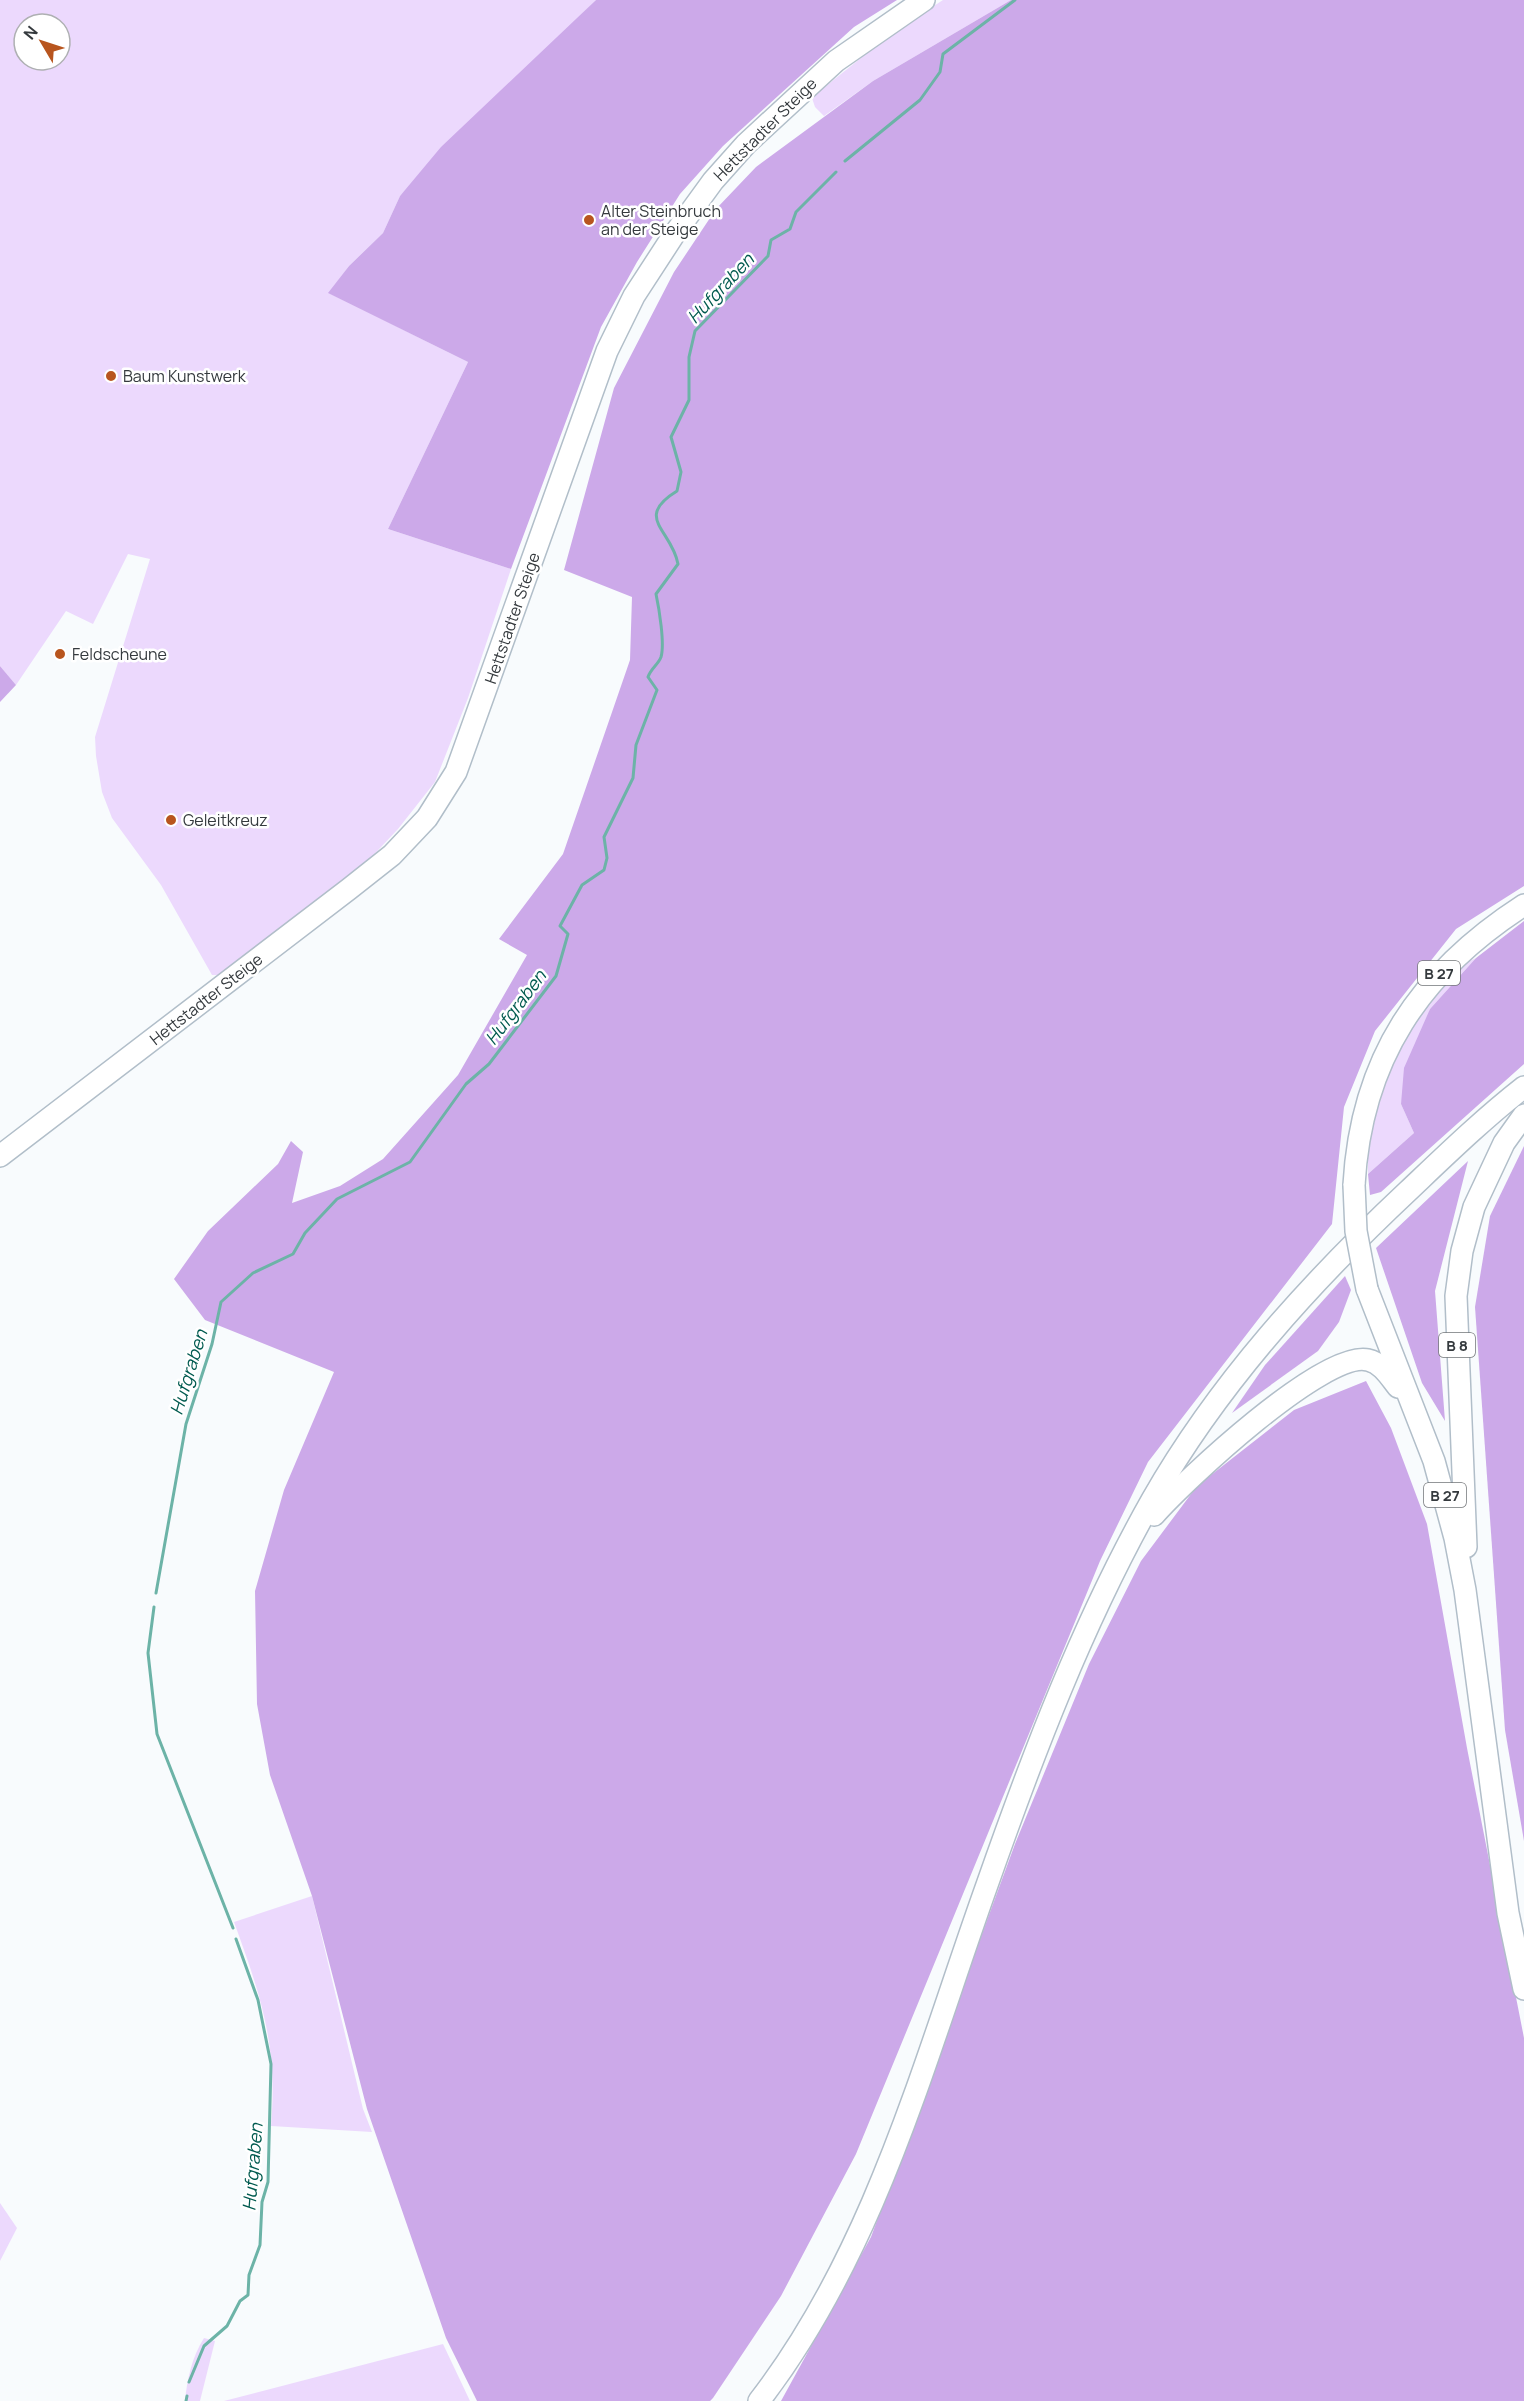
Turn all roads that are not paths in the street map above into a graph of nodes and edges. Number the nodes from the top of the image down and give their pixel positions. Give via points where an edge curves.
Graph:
1 (924, 0) edge
2 (1524, 905) edge
3 (1524, 1087) edge
4 (1524, 1115) edge
5 (0, 1156) edge
6 (1411, 1404) junction
7 (1129, 1541) junction
8 (1465, 1590) junction
9 (1524, 1989) edge
10 (759, 2401) edge

1 - 5 main road, Hettstadter Steige via 836,61 746,144 713,180 634,296 607,351 456,772 427,818 393,855
2 - 6 main road, B 27, bridge via 1472,941 1410,1008 1391,1039 1368,1099 1359,1138 1354,1185 1356,1231 1367,1289
3 - 7 main road via 1365,1231 1244,1366 1183,1449
4 - 8 main road, B 8 via 1504,1143 1474,1207 1455,1296 1466,1518
6 - 7 main road, B 27 via 1386,1372 1369,1360 1347,1361 1267,1413 1209,1460
6 - 8 main road, B 27 via 1444,1493
7 - 10 main road via 1048,1722 868,2216 800,2342
8 - 9 main road, B 27 via 1508,1913

